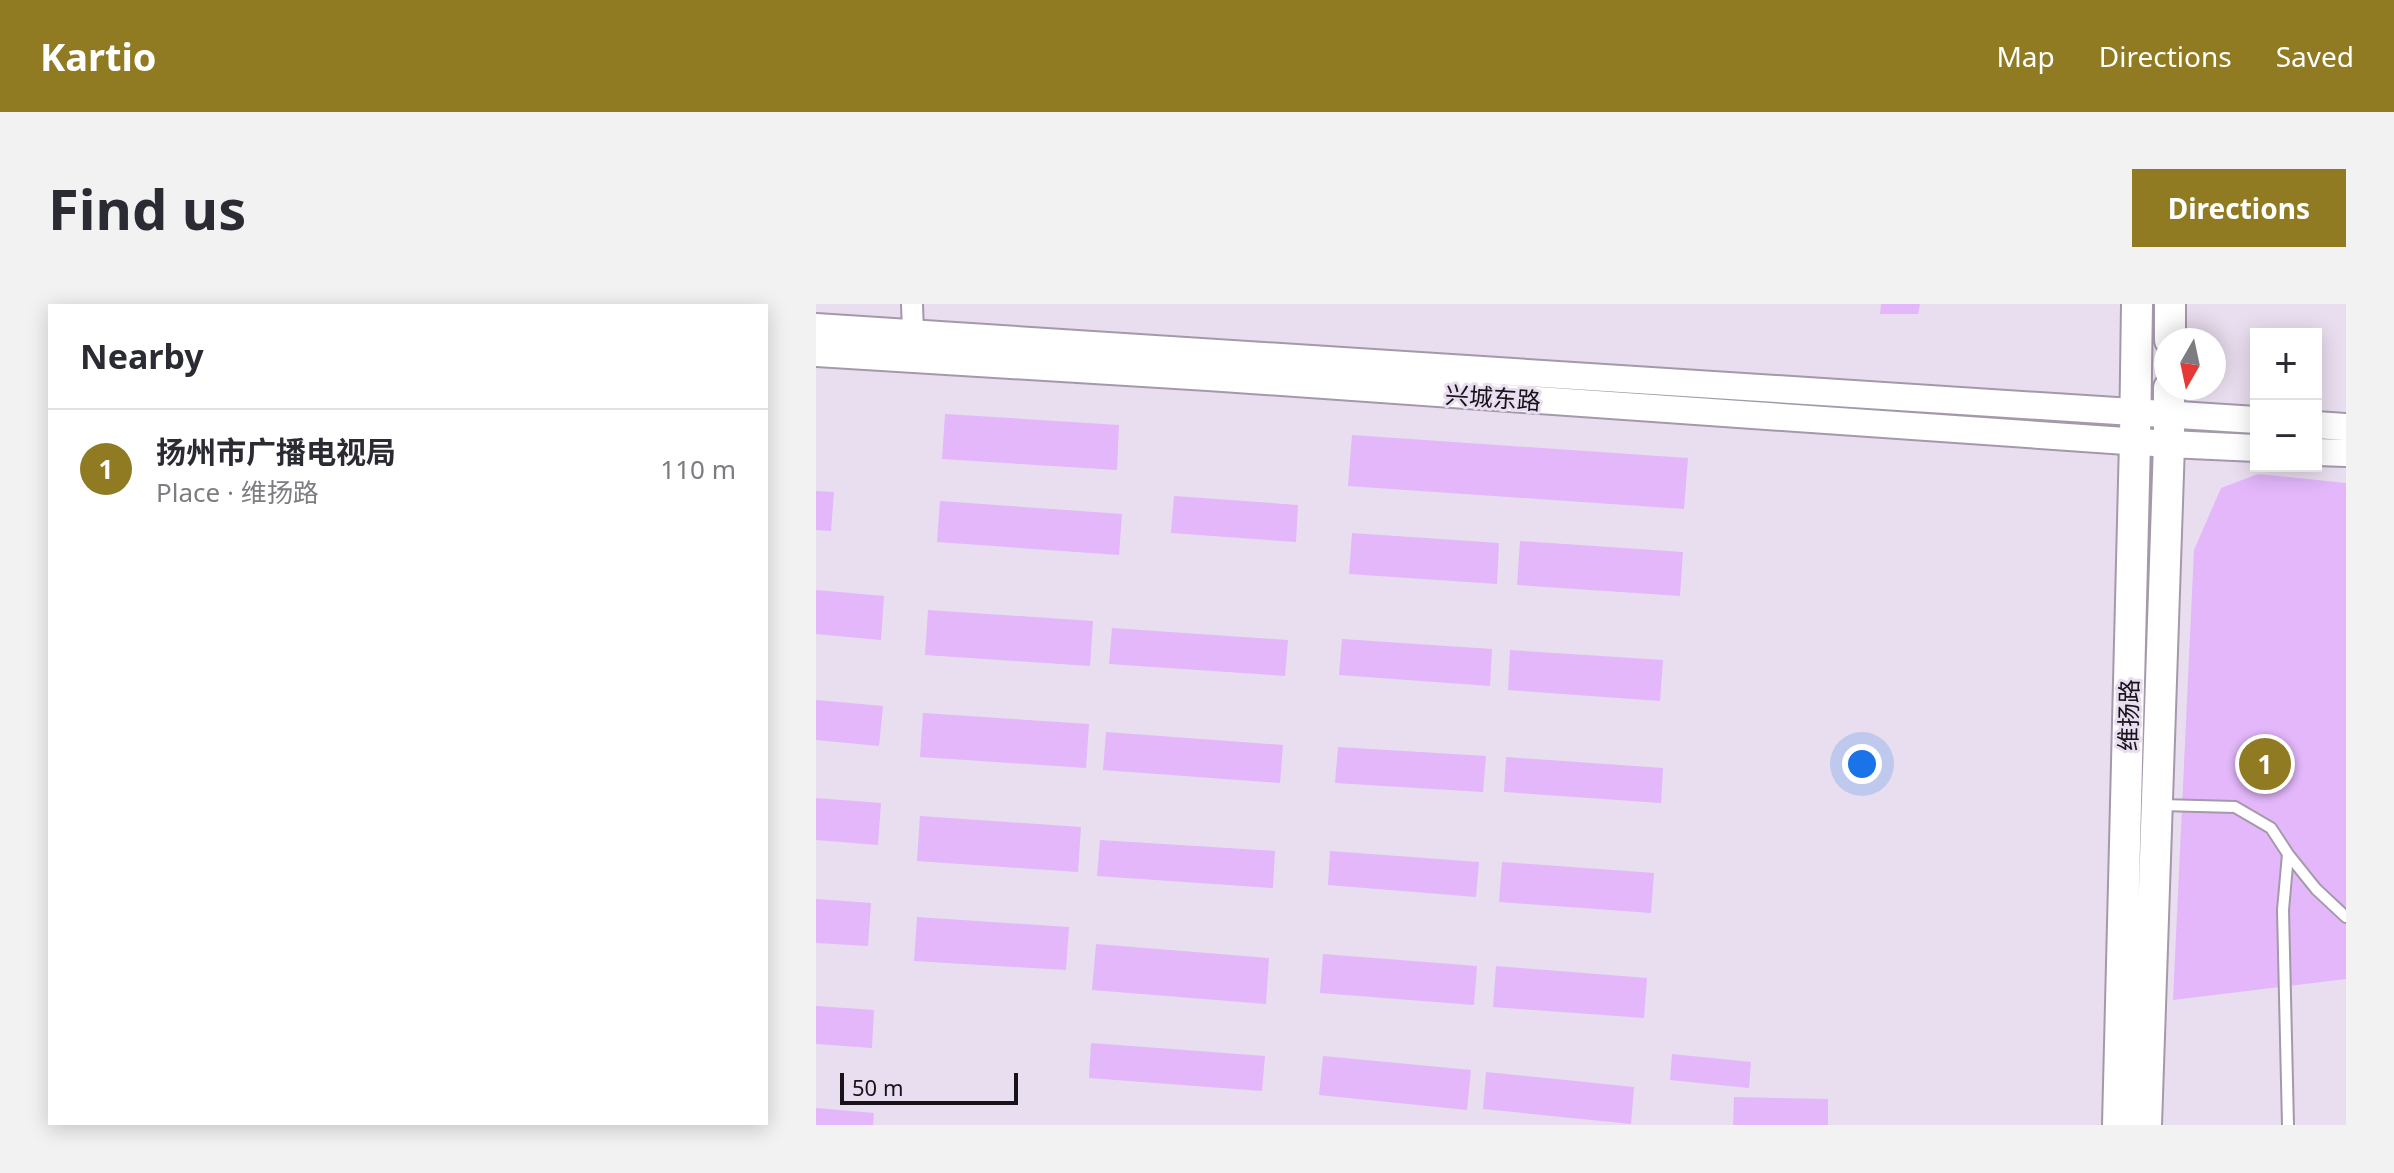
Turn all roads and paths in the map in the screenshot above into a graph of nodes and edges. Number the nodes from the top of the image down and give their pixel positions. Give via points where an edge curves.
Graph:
1 (912, 304) edge
2 (2137, 304) edge
3 (2170, 304) edge
4 (816, 327) edge
5 (2170, 328) edge
6 (913, 334) junction
7 (816, 353) edge
8 (2169, 400) edge
9 (2135, 411) junction
10 (2250, 419) edge
11 (2322, 425) edge
12 (2346, 427) edge
13 (2135, 441) junction
14 (2169, 444) junction
15 (2250, 448) edge
16 (2322, 452) edge
17 (2346, 453) edge
18 (2157, 805) junction
19 (2288, 854) junction
20 (2346, 917) edge
21 (2118, 1125) edge
22 (2146, 1125) edge
23 (2288, 1125) edge

1 - 6 street
2 - 9 main road, 维扬路
3 - 5 main road
4 - 6 street, 兴城东路
6 - 9 street, 兴城东路
7 - 13 street, 兴城东路
8 - 9 street, 兴城东路
8 - 10 street, 兴城东路
8 - 14 main road, 维扬路
9 - 13 main road, 维扬路
11 - 12 street
13 - 14 street, 兴城东路
13 - 21 main road, 维扬路
14 - 15 street, 兴城东路
14 - 18 main road, 维扬路
16 - 17 street
18 - 19 lane via 2235,807 2271,828
18 - 22 main road, 维扬路
19 - 20 lane
19 - 23 lane via 2283,910

